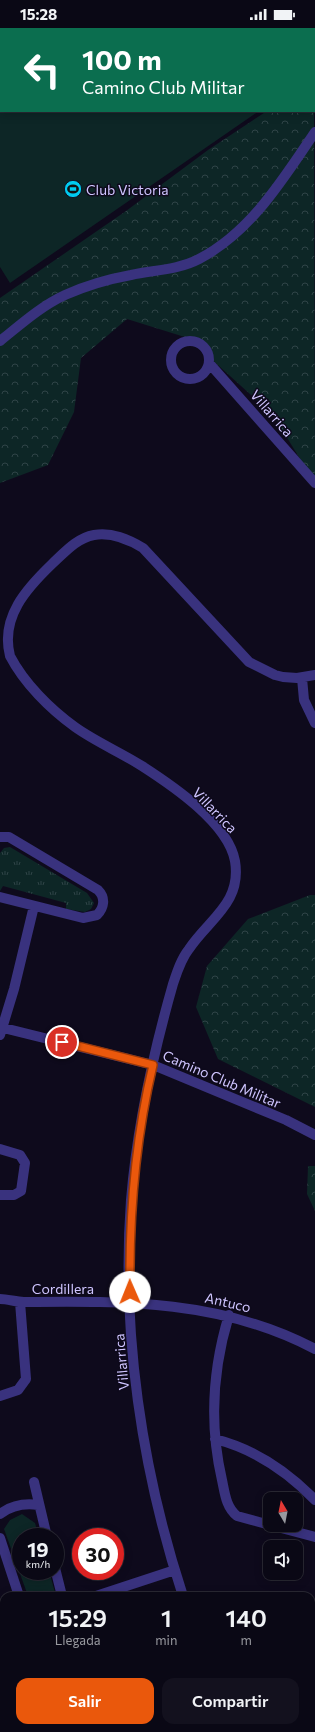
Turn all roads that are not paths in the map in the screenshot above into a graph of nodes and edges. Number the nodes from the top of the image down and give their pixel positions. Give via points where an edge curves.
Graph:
1 (315, 132) edge
2 (0, 341) edge
3 (209, 363) dead end
4 (315, 483) edge
5 (315, 675) edge
6 (302, 678) junction
7 (315, 723) edge
8 (0, 836) edge
9 (0, 897) edge
10 (34, 906) junction
11 (1, 1030) edge
12 (153, 1065) junction
13 (315, 1134) edge
14 (0, 1149) edge
15 (0, 1195) edge
16 (0, 1299) edge
17 (20, 1302) junction
18 (130, 1304) junction
19 (229, 1316) junction
20 (315, 1348) edge
21 (0, 1396) edge
22 (215, 1438) junction
23 (34, 1482) dead end
24 (315, 1500) edge
25 (38, 1505) junction
26 (0, 1514) edge
27 (263, 1523) edge
28 (44, 1528) edge
29 (296, 1532) edge
30 (315, 1537) edge
31 (0, 1538) edge
32 (175, 1570) junction
33 (58, 1580) edge
34 (18, 1592) edge
35 (61, 1592) edge
36 (108, 1592) edge
37 (182, 1592) edge

1 - 2 street via 259,210 229,240 179,268 117,278 64,296
3 - 4 street, Villarrica
5 - 6 street, Villarrica
6 - 7 street via 304,700
6 - 12 street, Villarrica via 275,675 250,662 143,548 117,535 96,534 74,544 23,591 10,611 5,629 6,646 16,665 39,695 77,728 141,765 188,800 220,831 231,848 236,866 232,893 225,907 183,957 173,985
8 - 10 street via 9,837 98,890 104,901 97,915 87,918
9 - 10 street
10 - 11 street via 14,989
11 - 12 street, Camino Club Militar
12 - 13 street, Camino Club Militar
12 - 18 street, Villarrica via 134,1169 130,1236
14 - 15 street via 20,1155 25,1163 21,1191 14,1195
16 - 17 street, Cordillera
17 - 18 street, Cordillera via 106,1301
17 - 21 street, Cordillera via 26,1379 18,1390
18 - 19 street, Antuco via 180,1306
18 - 32 street, Villarrica via 144,1438 155,1494
19 - 20 street, Antuco via 280,1332
19 - 22 street via 214,1384
22 - 24 street via 259,1455 290,1477
22 - 27 street via 220,1473 229,1507 237,1516
23 - 25 street
25 - 26 street via 14,1506
25 - 28 street
29 - 30 street
31 - 34 street
32 - 36 street
32 - 37 street, Villarrica
33 - 35 street

